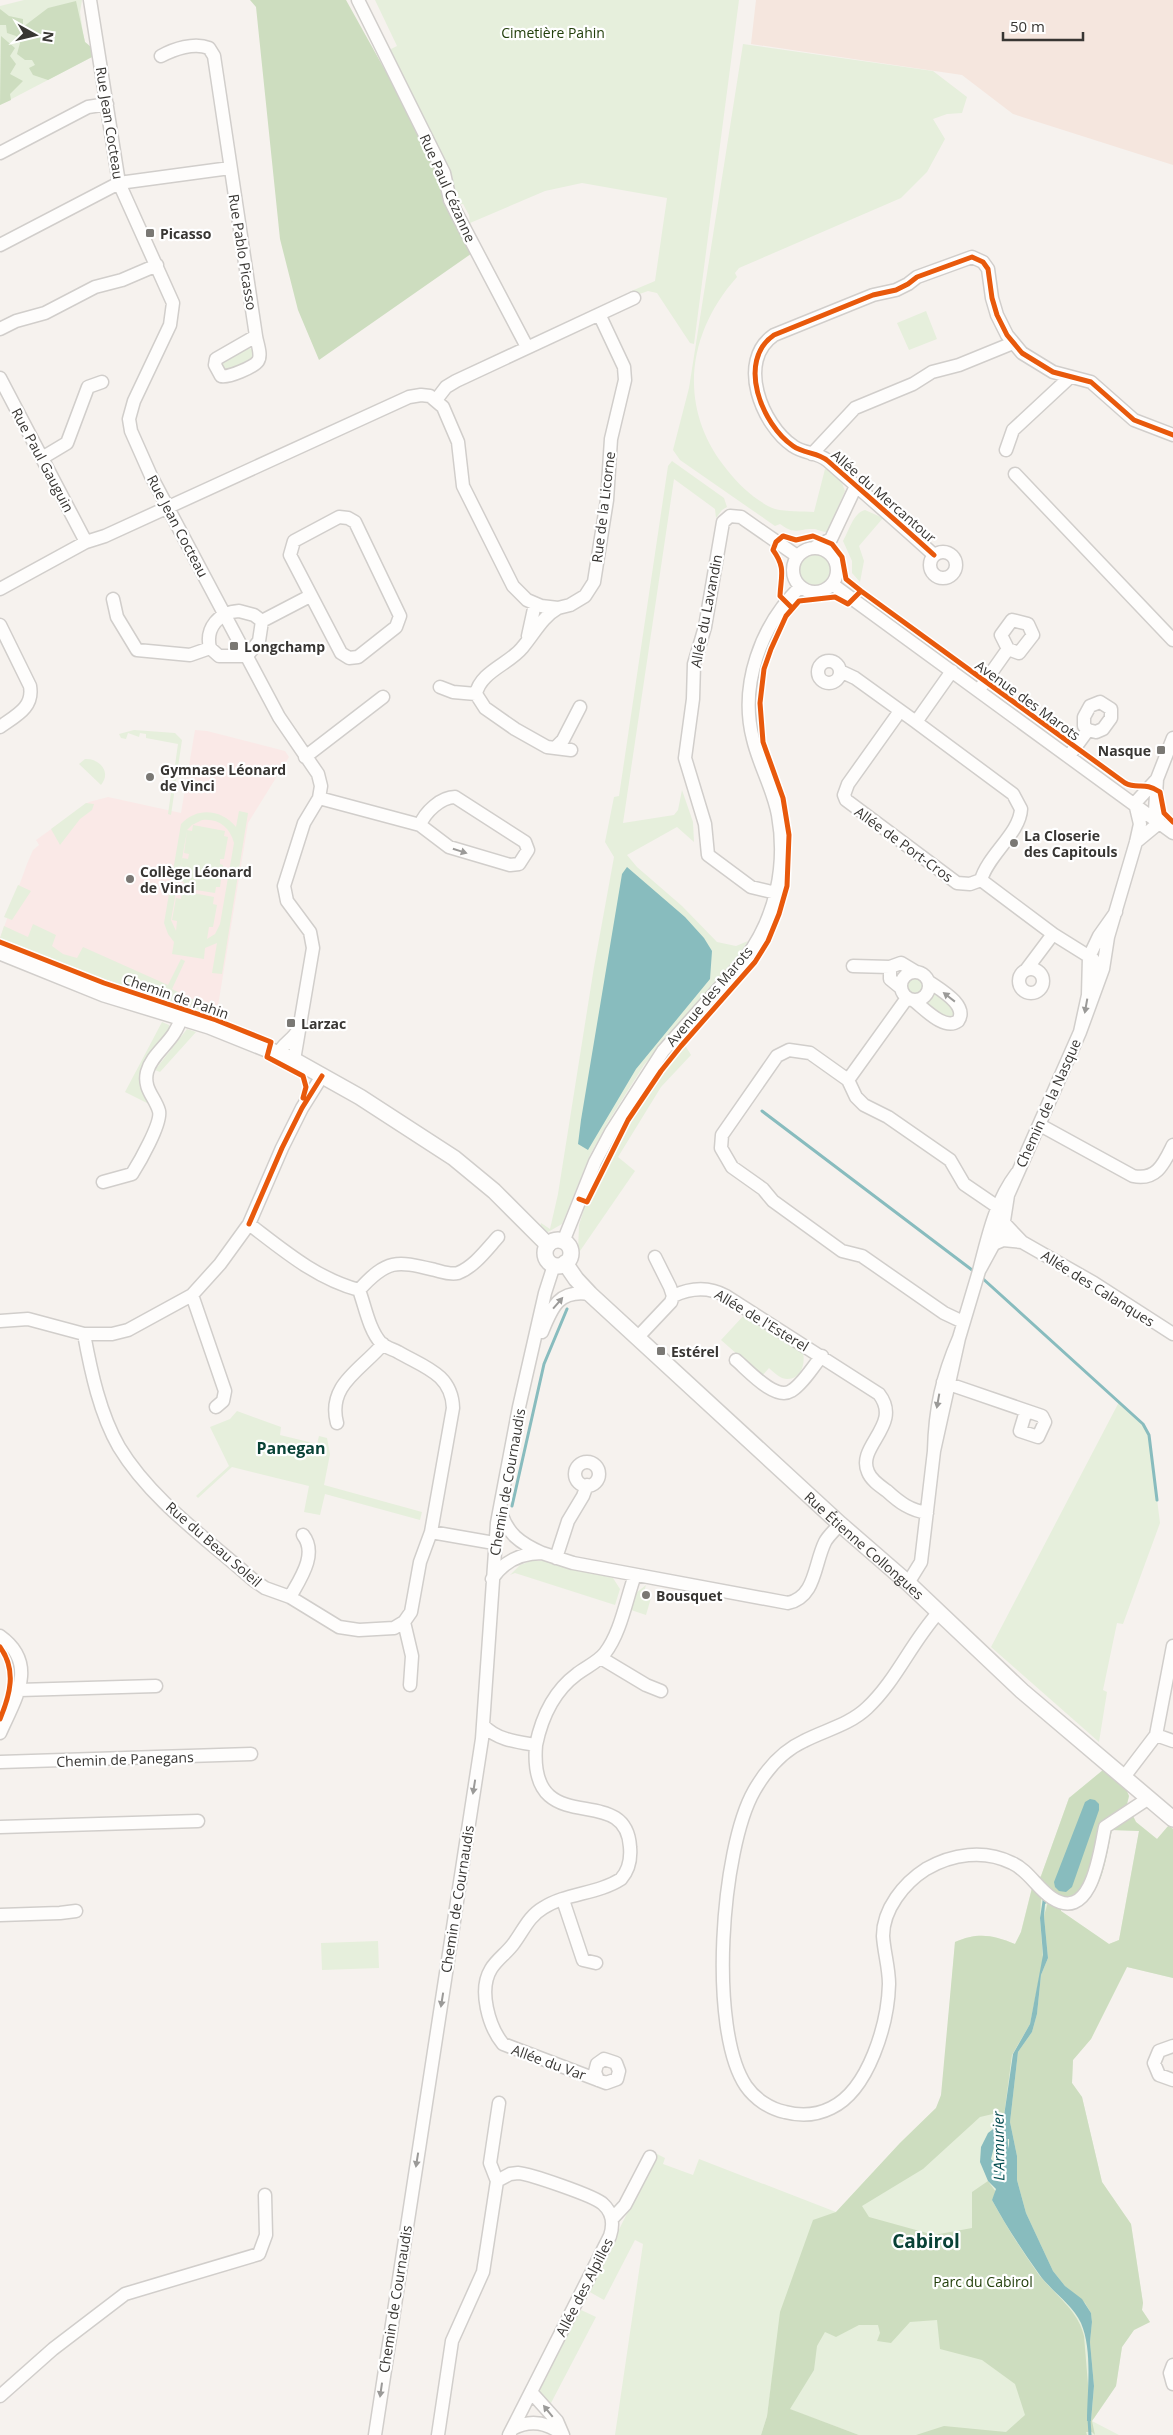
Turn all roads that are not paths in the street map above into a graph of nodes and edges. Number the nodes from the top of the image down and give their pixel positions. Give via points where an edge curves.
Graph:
1 (90, 0) edge
2 (358, 0) edge
3 (161, 56) dead end
4 (107, 104) junction
5 (0, 153) edge
6 (230, 168) junction
7 (119, 183) junction
8 (0, 245) edge
9 (157, 265) junction
10 (634, 298) dead end
11 (600, 316) junction
12 (0, 329) edge
13 (256, 336) dead end
14 (1013, 344) junction
15 (527, 348) junction
16 (0, 378) edge
17 (1069, 378) junction
18 (102, 382) dead end
19 (436, 400) junction
20 (1173, 435) edge
21 (1006, 450) dead end
22 (812, 454) junction
23 (42, 458) junction
24 (1015, 474) dead end
25 (859, 489) junction
26 (168, 507) junction
27 (86, 542) junction
28 (815, 547) junction
29 (934, 555) dead end
30 (797, 556) junction
31 (834, 559) junction
32 (832, 584) junction
33 (800, 587) junction
34 (0, 589) edge
35 (310, 596) junction
36 (113, 599) dead end
37 (535, 604) junction
38 (558, 608) junction
39 (225, 614) junction
40 (262, 621) junction
41 (0, 625) edge
42 (1173, 640) edge
43 (527, 641) junction
44 (210, 648) junction
45 (1008, 649) dead end
46 (247, 656) junction
47 (952, 670) junction
48 (840, 671) dead end
49 (440, 687) dead end
50 (979, 690) junction
51 (476, 694) junction
52 (383, 697) dead end
53 (580, 707) dead end
54 (900, 711) junction
55 (916, 722) junction
56 (0, 727) edge
57 (1088, 730) dead end
58 (1173, 738) edge
59 (556, 747) junction
60 (571, 750) dead end
61 (1069, 756) junction
62 (305, 757) junction
63 (1157, 779) junction
64 (1155, 796) junction
65 (319, 798) junction
66 (1138, 806) junction
67 (1159, 822) junction
68 (420, 825) junction
69 (1173, 833) edge
70 (1136, 842) junction
71 (980, 880) junction
72 (776, 894) junction
73 (1116, 912) junction
74 (1052, 934) junction
75 (1106, 946) junction
76 (0, 952) edge
77 (1089, 957) junction
78 (853, 966) dead end
79 (890, 967) junction
80 (1026, 970) dead end
81 (916, 972) junction
82 (1096, 975) junction
83 (928, 981) junction
84 (907, 996) junction
85 (181, 1017) junction
86 (298, 1030) junction
87 (279, 1053) junction
88 (294, 1060) junction
89 (322, 1076) junction
90 (848, 1080) junction
91 (1040, 1125) junction
92 (1173, 1145) edge
93 (103, 1182) dead end
94 (1000, 1216) junction
95 (249, 1224) junction
96 (498, 1236) dead end
97 (997, 1240) junction
98 (563, 1242) junction
99 (1022, 1242) junction
100 (548, 1245) junction
101 (655, 1257) dead end
102 (560, 1264) junction
103 (978, 1275) junction
104 (359, 1290) junction
105 (590, 1294) junction
106 (192, 1295) junction
107 (673, 1296) junction
108 (0, 1320) edge
109 (963, 1322) junction
110 (84, 1334) junction
111 (1173, 1334) edge
112 (637, 1338) junction
113 (383, 1344) junction
114 (822, 1356) junction
115 (736, 1360) dead end
116 (530, 1362) junction
117 (946, 1383) junction
118 (216, 1407) dead end
119 (1026, 1411) dead end
120 (337, 1423) dead end
121 (586, 1485) dead end
122 (499, 1509) junction
123 (927, 1513) junction
124 (840, 1524) junction
125 (431, 1532) junction
126 (303, 1535) dead end
127 (495, 1540) junction
128 (517, 1541) junction
129 (542, 1553) junction
130 (517, 1558) junction
131 (556, 1558) junction
132 (635, 1575) junction
133 (492, 1579) junction
134 (908, 1583) junction
135 (290, 1597) junction
136 (938, 1613) junction
137 (404, 1622) junction
138 (0, 1636) edge
139 (1173, 1646) edge
140 (601, 1658) junction
141 (410, 1685) dead end
142 (156, 1686) dead end
143 (19, 1690) junction
144 (661, 1691) dead end
145 (0, 1733) edge
146 (483, 1733) junction
147 (1156, 1735) junction
148 (1173, 1741) edge
149 (536, 1745) junction
150 (251, 1754) dead end
151 (0, 1762) edge
152 (1124, 1777) junction
153 (1149, 1798) junction
154 (1173, 1819) edge
155 (198, 1821) dead end
156 (0, 1826) edge
157 (563, 1900) junction
158 (76, 1911) dead end
159 (0, 1915) edge
160 (596, 1963) dead end
161 (1173, 2046) edge
162 (598, 2080) dead end
163 (1173, 2080) edge
164 (499, 2103) dead end
165 (650, 2157) dead end
166 (497, 2181) junction
167 (266, 2195) dead end
168 (612, 2218) junction
169 (1173, 2365) edge
170 (1173, 2384) edge
171 (531, 2392) junction
172 (0, 2396) edge
173 (511, 2432) edge
174 (375, 2435) edge
175 (438, 2435) edge
176 (563, 2435) edge

1 - 4 street, Rue Jean Cocteau
2 - 15 street, Rue Paul Cézanne via 444,173 450,200
3 - 6 street, Rue Pablo Picasso via 176,49 199,46 213,52
4 - 5 street via 88,107
4 - 7 street, Rue Jean Cocteau
6 - 7 street
6 - 13 street, Rue Pablo Picasso
7 - 8 street
7 - 9 street, Rue Jean Cocteau
9 - 12 street via 122,280 94,287 45,313
9 - 26 street, Rue Jean Cocteau via 172,300 172,316 134,401 130,425 136,446
10 - 11 street
11 - 15 street
11 - 38 street, Rue de la Licorne via 624,367 624,386 611,439 607,500 594,582 584,596
14 - 17 street, Allée du Mercantour via 1044,368
14 - 22 street via 960,365 932,372 913,384 855,408
14 - 22 street, Allée du Mercantour via 994,306 988,269 983,262 972,257 917,277 896,290 873,295 774,335 761,348 758,361 757,390 761,405 770,422 793,447
15 - 19 street via 451,384
16 - 23 street, Rue Paul Gauguin
17 - 20 street, Allée du Mercantour via 1091,382 1134,420
17 - 21 street via 1013,430
18 - 23 street via 88,387 67,443
19 - 26 street via 421,395 409,397
19 - 37 street via 443,407 456,436 463,486 513,586
22 - 25 street, Allée du Mercantour via 825,459
23 - 27 street, Rue Paul Gauguin
24 - 42 street
25 - 28 street, Allée du Mercantour via 831,538
25 - 29 street, Allée du Mercantour
25 - 31 street, Allée du Mercantour via 837,543
26 - 27 street
26 - 39 street, Rue Jean Cocteau
27 - 34 street
28 - 30 street
28 - 31 street via 824,549
30 - 33 street via 792,572
30 - 72 street, Allée du Lavandin via 742,517 732,516 724,520 705,627 694,664 694,699 685,758 705,824 708,855 751,887
31 - 32 street via 837,569
32 - 33 street via 816,592
32 - 47 street, Avenue des Marots
33 - 72 street, Avenue des Marots via 767,629 754,669 750,701 752,737 778,814 781,846
35 - 35 street via 341,653 349,658 358,657 396,627 400,620 399,611 355,522 348,518 339,517 294,541 291,546 290,557
35 - 40 street
36 - 44 street via 117,617 137,650 190,655
37 - 38 street
37 - 43 street
38 - 43 street
39 - 40 street via 244,612
39 - 44 street via 211,629
39 - 46 street, Rue Jean Cocteau
40 - 46 street via 259,641
41 - 56 street via 31,693 25,709
43 - 51 street via 481,682
44 - 46 street via 223,657
45 - 50 street, Avenue des Marots
46 - 62 street, Rue Jean Cocteau
47 - 50 street, Avenue des Marots
47 - 55 street
48 - 54 street
49 - 51 street
50 - 61 street, Avenue des Marots
51 - 59 street via 485,708 515,729 547,747
52 - 62 street
53 - 59 street
54 - 55 street
54 - 71 street, Allée de Port-Cros via 847,787 846,800 957,883 967,885
55 - 71 street via 1019,801 1018,821
57 - 61 street, Avenue des Marots
58 - 63 street
59 - 60 street
61 - 66 street, Avenue des Marots
62 - 65 street, Rue Jean Cocteau via 319,778
63 - 64 street
63 - 66 street
64 - 66 street via 1147,807
64 - 67 street
65 - 68 street
65 - 86 street via 304,823 284,880 287,901 310,932 312,943
66 - 67 street, Avenue des Marots
66 - 70 street, Chemin de la Nasque via 1140,824
67 - 69 street, Avenue des Marots
67 - 70 street
68 -> 68 street via 449,847 510,865 519,864 528,850 525,842 455,797 442,800
70 - 73 street, Chemin de la Nasque
71 - 74 street
72 - 98 street, Avenue des Marots via 757,942 663,1051 611,1132 595,1162
73 - 75 street, Chemin de la Nasque
73 - 77 street, Chemin de la Nasque
74 - 77 street
74 - 80 street
75 - 77 street via 1100,954
75 - 82 street, Chemin de la Nasque
76 - 85 main road, Chemin de Pahin via 104,994
77 - 82 street via 1096,961
78 - 79 street
79 - 81 street via 901,963
79 - 84 street via 890,979
81 - 83 street
81 - 84 street via 904,978
82 - 91 street, Chemin de la Nasque via 1080,1032
83 - 84 street via 929,988 924,997
84 -> 83 street via 947,1024 958,1021 961,1014 959,1006
84 - 90 street
85 - 87 main road, Chemin de Pahin
85 - 93 street via 175,1034 148,1071 148,1090 158,1108 159,1122 132,1174
86 - 87 street
86 - 88 street
87 - 88 main road, Chemin de Pahin
88 - 89 main road, Chemin de Pahin
89 - 95 street via 282,1148
89 - 100 main road, Chemin de Pahin via 454,1158 494,1191
90 - 94 street via 864,1105 888,1117 950,1160 964,1184
90 - 109 street via 806,1052 784,1051 777,1056 723,1133 721,1148 732,1167 842,1251 862,1256 944,1314
91 - 92 street via 1133,1176 1146,1177 1159,1170
91 - 94 street, Chemin de la Nasque
94 - 97 street
94 - 99 street, Allée des Calanques via 1006,1228
94 - 103 street, Chemin de la Nasque
95 - 104 street via 337,1284
95 - 106 street
96 - 104 street via 460,1272 448,1274 397,1262 384,1268
97 - 99 street
97 - 103 street, Chemin de la Nasque
98 - 100 main road via 555,1241
98 - 102 main road via 570,1252
99 - 111 street, Allée des Calanques
100 - 102 main road via 546,1257
101 - 107 street
102 - 105 main road, Rue Étienne Collongues
102 - 116 street, Chemin de Cournaudis via 545,1293
103 - 109 street, Chemin de la Nasque
104 - 113 street via 374,1332
105 - 112 main road, Rue Étienne Collongues
116 -> 105 street, Chemin de Cournaudis via 546,1321 559,1300 571,1293
106 - 110 street via 126,1330 112,1334
106 - 118 street via 225,1391 223,1401
107 - 112 street
107 - 114 street, Allée de l'Esterel via 692,1289 714,1290
108 - 110 street via 41,1320
109 - 117 street, Chemin de la Nasque
110 - 135 street, Rue du Beau Soleil via 103,1412 119,1447 140,1476 175,1512 252,1579 265,1588
112 - 124 main road, Rue Étienne Collongues
113 - 120 street via 339,1390 335,1400
113 - 125 street via 438,1375 450,1386 453,1395
114 - 115 street, Allée de l'Esterel via 792,1390 782,1394 772,1391
114 - 123 street, Allée de l'Esterel via 874,1389 885,1403 885,1420 866,1462 870,1477 901,1504
116 - 122 street, Chemin de Cournaudis
117 - 119 street
117 - 123 street, Chemin de la Nasque
121 - 131 street via 584,1496 568,1521
122 - 127 street, Chemin de Cournaudis
122 - 128 street
123 - 134 street, Chemin de la Nasque via 921,1562
124 - 132 street via 825,1543 809,1588 801,1598 792,1602 778,1603
124 - 134 main road, Rue Étienne Collongues
125 - 127 street
125 - 137 street via 420,1562 411,1612
126 - 135 street via 309,1550 308,1561
127 - 128 street
127 - 133 street, Chemin de Cournaudis
128 - 129 street
128 - 130 street
129 - 130 street
129 - 131 street
130 - 133 street via 499,1569
131 - 132 street
132 - 140 street, Allée du Var via 615,1634
133 - 146 street, Chemin de Cournaudis
134 - 136 main road, Rue Étienne Collongues
135 - 137 street, Rue du Beau Soleil via 339,1627 359,1630 394,1628
136 - 152 main road, Rue Étienne Collongues via 1022,1691
136 - 153 street via 870,1706 835,1728 791,1748 767,1772 753,1793 732,1866 722,1944 725,2019 740,2075 752,2094 778,2110 809,2114 836,2106 857,2086 873,2056 888,1994 884,1925 898,1895 914,1877 944,1860 985,1855 1012,1863 1050,1896 1072,1902 1082,1898 1090,1888 1105,1828
137 - 141 street via 412,1656
138 - 143 street via 18,1657 22,1671
139 - 147 street
140 - 144 street
140 - 149 street, Allée du Var via 560,1690 547,1711
142 - 143 street
143 - 145 street
146 - 149 street
146 -> 174 street, Chemin de Cournaudis
147 - 148 street
147 - 152 street
149 - 157 street, Allée du Var via 536,1773 549,1796 560,1804 615,1816 626,1829 630,1841 628,1867 621,1879
150 - 151 street, Chemin de Panegans
152 - 153 main road, Rue Étienne Collongues
153 - 154 main road, Rue Étienne Collongues
155 - 156 street
157 - 160 street via 583,1960
157 - 162 street, Allée du Var via 536,1913 490,1970 486,1986 487,2007 496,2036 503,2044
158 - 159 street
161 - 163 street via 1159,2051 1154,2063 1159,2074
164 - 166 street via 490,2163
165 - 168 street, Allée des Alpilles via 625,2205
166 - 168 street via 510,2174 522,2173 600,2201
166 - 175 street via 484,2268 452,2341
167 - 172 street via 266,2235 258,2254 125,2294 53,2349
168 - 171 street, Allée des Alpilles via 610,2236
169 - 170 street via 1170,2372
171 - 173 street, Allée des Alpilles
176 -> 171 street, Allée des Alpilles via 557,2421
173 - 176 street, Allée des Alpilles via 532,2422 553,2427

